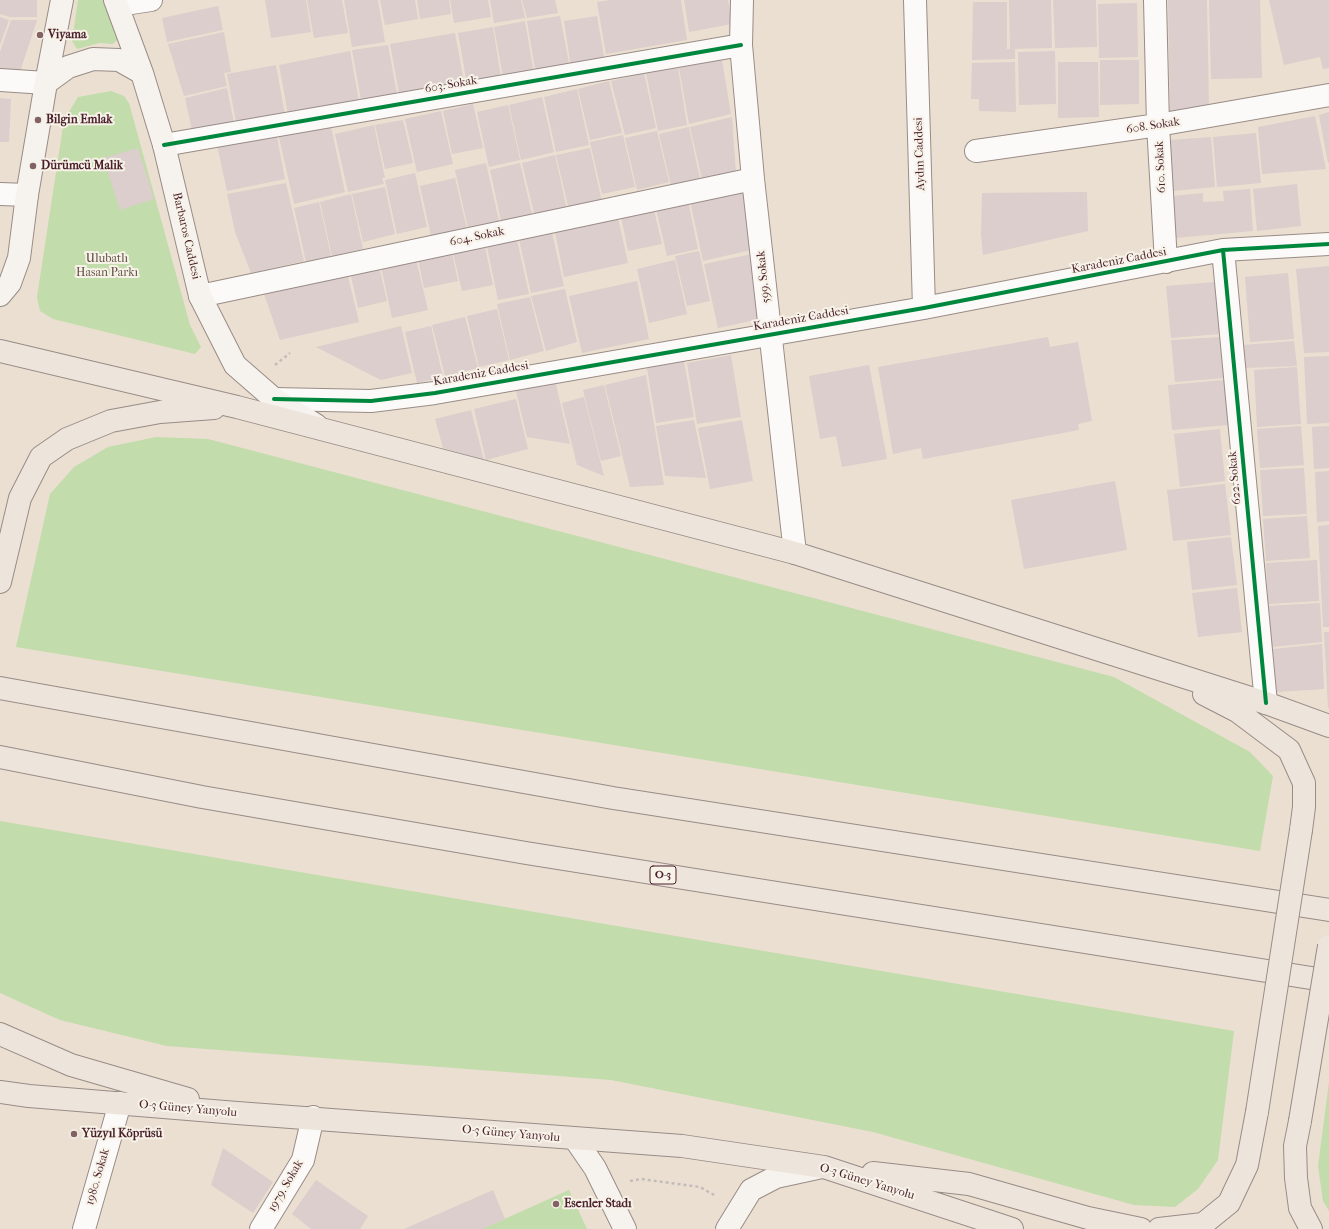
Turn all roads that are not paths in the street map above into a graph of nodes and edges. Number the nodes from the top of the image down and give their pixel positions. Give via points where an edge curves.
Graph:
1 (62, 0) edge
2 (151, 0) edge
3 (742, 0) edge
4 (915, 0) edge
5 (1156, 0) edge
6 (117, 3) edge
7 (741, 44) junction
8 (142, 73) junction
9 (0, 80) edge
10 (46, 83) junction
11 (1329, 95) edge
12 (1158, 126) junction
13 (164, 145) junction
14 (976, 151) dead end
15 (753, 178) junction
16 (0, 194) edge
17 (27, 195) junction
18 (1329, 244) edge
19 (1223, 250) junction
20 (1166, 262) junction
21 (0, 295) edge
22 (200, 296) junction
23 (924, 308) junction
24 (770, 334) junction
25 (0, 351) edge
26 (274, 399) junction
27 (237, 406) junction
28 (322, 429) junction
29 (795, 553) junction
30 (0, 582) edge
31 (1154, 668) junction
32 (0, 688) edge
33 (1266, 703) junction
34 (1329, 726) edge
35 (0, 757) edge
36 (1329, 910) edge
37 (1329, 946) edge
38 (1329, 981) edge
39 (0, 1034) edge
40 (0, 1092) edge
41 (120, 1102) junction
42 (237, 1113) junction
43 (313, 1118) junction
44 (575, 1139) junction
45 (824, 1167) junction
46 (732, 1220) edge
47 (84, 1229) edge
48 (261, 1229) edge
49 (625, 1229) edge
50 (978, 1229) edge
51 (1012, 1229) edge
52 (1141, 1229) edge
53 (1159, 1229) edge
54 (1311, 1229) edge

1 - 10 main road
2 - 6 street
3 - 7 street, 599. Sokak
4 - 23 street, Aydın Caddesi
5 - 12 street, 610. Sokak
6 - 8 main road, Barbaros Caddesi
7 - 13 street, 603. Sokak
7 - 15 street, 599. Sokak
8 - 10 main road via 119,60 93,59 68,67
8 - 13 main road, Barbaros Caddesi
9 - 10 street
10 - 17 main road
11 - 12 street, 608. Sokak
12 - 14 street, 608. Sokak
12 - 20 street, 610. Sokak
13 - 22 main road, Barbaros Caddesi
15 - 22 street, 604. Sokak
15 - 24 street, 599. Sokak
16 - 17 street
17 - 21 main road via 19,258 10,283
18 - 19 street, Karadeniz Caddesi
19 - 20 street, Karadeniz Caddesi
19 - 33 street, 622. Sokak
20 - 23 street, Karadeniz Caddesi
22 - 26 main road, Barbaros Caddesi via 235,365
23 - 24 street, Karadeniz Caddesi
24 - 26 street, Karadeniz Caddesi via 371,401
24 - 29 street, 599. Sokak
25 - 27 main road
26 - 28 main road, Barbaros Caddesi
27 - 28 main road
27 - 30 main road via 160,412 111,421 67,439 40,457 20,498
28 - 29 main road
29 - 31 main road
31 - 33 main road
31 - 53 main road, bridge via 1236,711 1289,750 1304,783 1302,830 1248,1165 1229,1203 1203,1224
32 - 36 main road via 613,798
33 - 34 main road
35 - 38 main road, O-3 via 202,797 518,852
37 - 54 main road, bridge via 1295,1146 1300,1208
39 - 42 main road via 71,1065
40 - 41 main road, O-3 Güney Yanyolu
41 - 42 main road, O-3 Güney Yanyolu
41 - 47 street, 1980. Sokak
42 - 43 main road, O-3 Güney Yanyolu
43 - 44 main road, O-3 Güney Yanyolu
43 - 48 street, 1979. Sokak via 303,1160
44 - 45 main road, O-3 Güney Yanyolu via 682,1146
44 - 49 main road via 595,1168
45 - 46 main road via 776,1177 751,1190
45 - 50 main road
45 - 51 main road, O-3 Güney Yanyolu
45 - 52 main road via 970,1184 1088,1218

